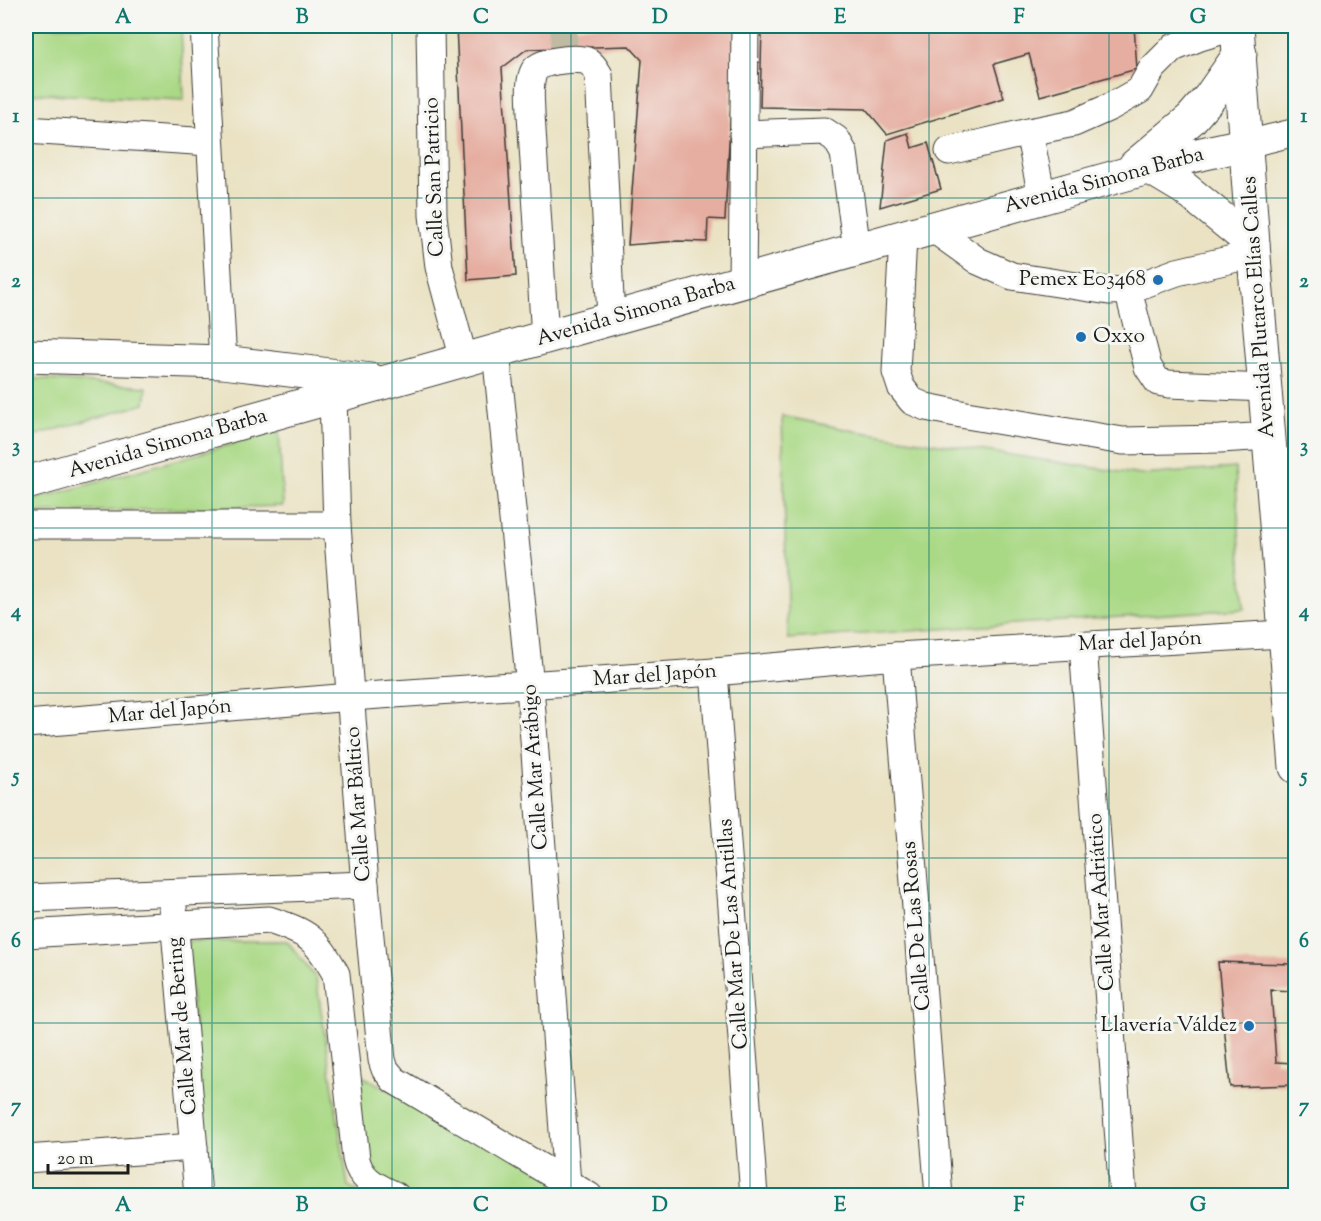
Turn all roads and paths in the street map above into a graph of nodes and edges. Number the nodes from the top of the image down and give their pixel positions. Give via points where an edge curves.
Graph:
1 (204, 26) edge
2 (430, 26) edge
3 (745, 27) dead end
4 (1238, 35) edge
5 (26, 130) edge
6 (1029, 132) junction
7 (1296, 132) edge
8 (743, 134) junction
9 (210, 142) junction
10 (1247, 144) junction
11 (949, 151) dead end
12 (1138, 170) junction
13 (1042, 197) junction
14 (918, 232) junction
15 (1253, 249) junction
16 (857, 250) junction
17 (742, 282) junction
18 (1128, 290) junction
19 (611, 319) junction
20 (545, 338) junction
21 (496, 352) junction
22 (26, 356) edge
23 (464, 360) junction
24 (223, 362) junction
25 (385, 382) junction
26 (1266, 388) junction
27 (333, 398) junction
28 (1279, 454) edge
29 (26, 483) edge
30 (26, 525) edge
31 (337, 525) junction
32 (1285, 634) junction
33 (1083, 645) junction
34 (896, 656) junction
35 (714, 672) junction
36 (530, 686) junction
37 (1293, 696) edge
38 (351, 697) junction
39 (26, 724) edge
40 (1296, 767) edge
41 (365, 885) junction
42 (171, 892) junction
43 (99, 896) junction
44 (26, 898) edge
45 (174, 924) junction
46 (99, 929) junction
47 (26, 934) edge
48 (194, 1147) junction
49 (26, 1159) edge
50 (578, 1190) edge
51 (198, 1196) edge
52 (396, 1196) edge
53 (754, 1196) edge
54 (939, 1196) edge
55 (1123, 1196) edge

1 - 9 street
2 - 23 street, Calle San Patricio via 433,214 439,267
3 - 8 street
4 - 6 street via 1200,37 1173,48 1152,69 1140,90 1074,123
4 - 10 main road, Avenida Plutarco Elías Calles
4 - 12 main road via 1210,97
5 - 9 street
6 - 11 street
6 - 13 street
7 - 10 street
8 - 16 street via 824,131 836,139 844,153
8 - 17 street
9 - 24 street
10 - 12 main road, Avenida Simona Barba
10 - 15 main road, Avenida Plutarco Elías Calles
12 - 13 main road, Avenida Simona Barba
12 - 15 main road via 1184,188
13 - 14 main road, Avenida Simona Barba
14 - 16 main road, Avenida Simona Barba
14 - 18 street via 1012,276 1109,291
14 - 28 street via 896,372 912,401 966,415 1123,441 1170,441
15 - 18 street
15 - 26 main road, Avenida Plutarco Elías Calles
16 - 17 main road, Avenida Simona Barba
17 - 19 main road, Avenida Simona Barba
18 - 26 street via 1148,367 1158,381
19 - 20 main road, Avenida Simona Barba
19 - 20 street via 599,75 594,66 564,54 535,69 531,80
20 - 21 main road, Avenida Simona Barba
21 - 23 main road, Avenida Simona Barba
21 - 36 street, Calle Mar Arábigo
22 - 24 main road
23 - 25 main road, Avenida Simona Barba
24 - 25 main road
25 - 27 main road, Avenida Simona Barba
26 - 28 main road, Avenida Plutarco Elías Calles
27 - 29 main road, Avenida Simona Barba
27 - 31 street, Calle Mar Báltico
28 - 32 main road, Avenida Plutarco Elías Calles
30 - 31 street
31 - 38 street, Calle Mar Báltico
32 - 33 street, Mar del Japón
32 - 37 main road, Avenida Plutarco Elías Calles
33 - 34 street, Mar del Japón
33 - 55 street, Calle Mar Adriático
34 - 35 street, Mar del Japón
34 - 54 street, Calle De Las Rosas
35 - 36 street, Mar del Japón
35 - 53 street, Calle Mar De Las Antillas
36 - 38 street, Mar del Japón
36 - 50 street, Calle Mar Arábigo
37 - 40 main road, Avenida Plutarco Elías Calles
38 - 39 street, Mar del Japón
38 - 41 street, Calle Mar Báltico
41 - 42 street
41 - 50 street, Calle Mar Báltico via 385,1069 394,1080
42 - 43 street
42 - 45 street, Calle Mar de Bering
43 - 44 street
43 - 46 street
45 - 46 street
45 - 48 street, Calle Mar de Bering
45 - 52 street via 269,920 300,930 322,948 336,975 357,1166 363,1177
46 - 47 street
48 - 49 street
48 - 51 street, Calle Mar de Bering

